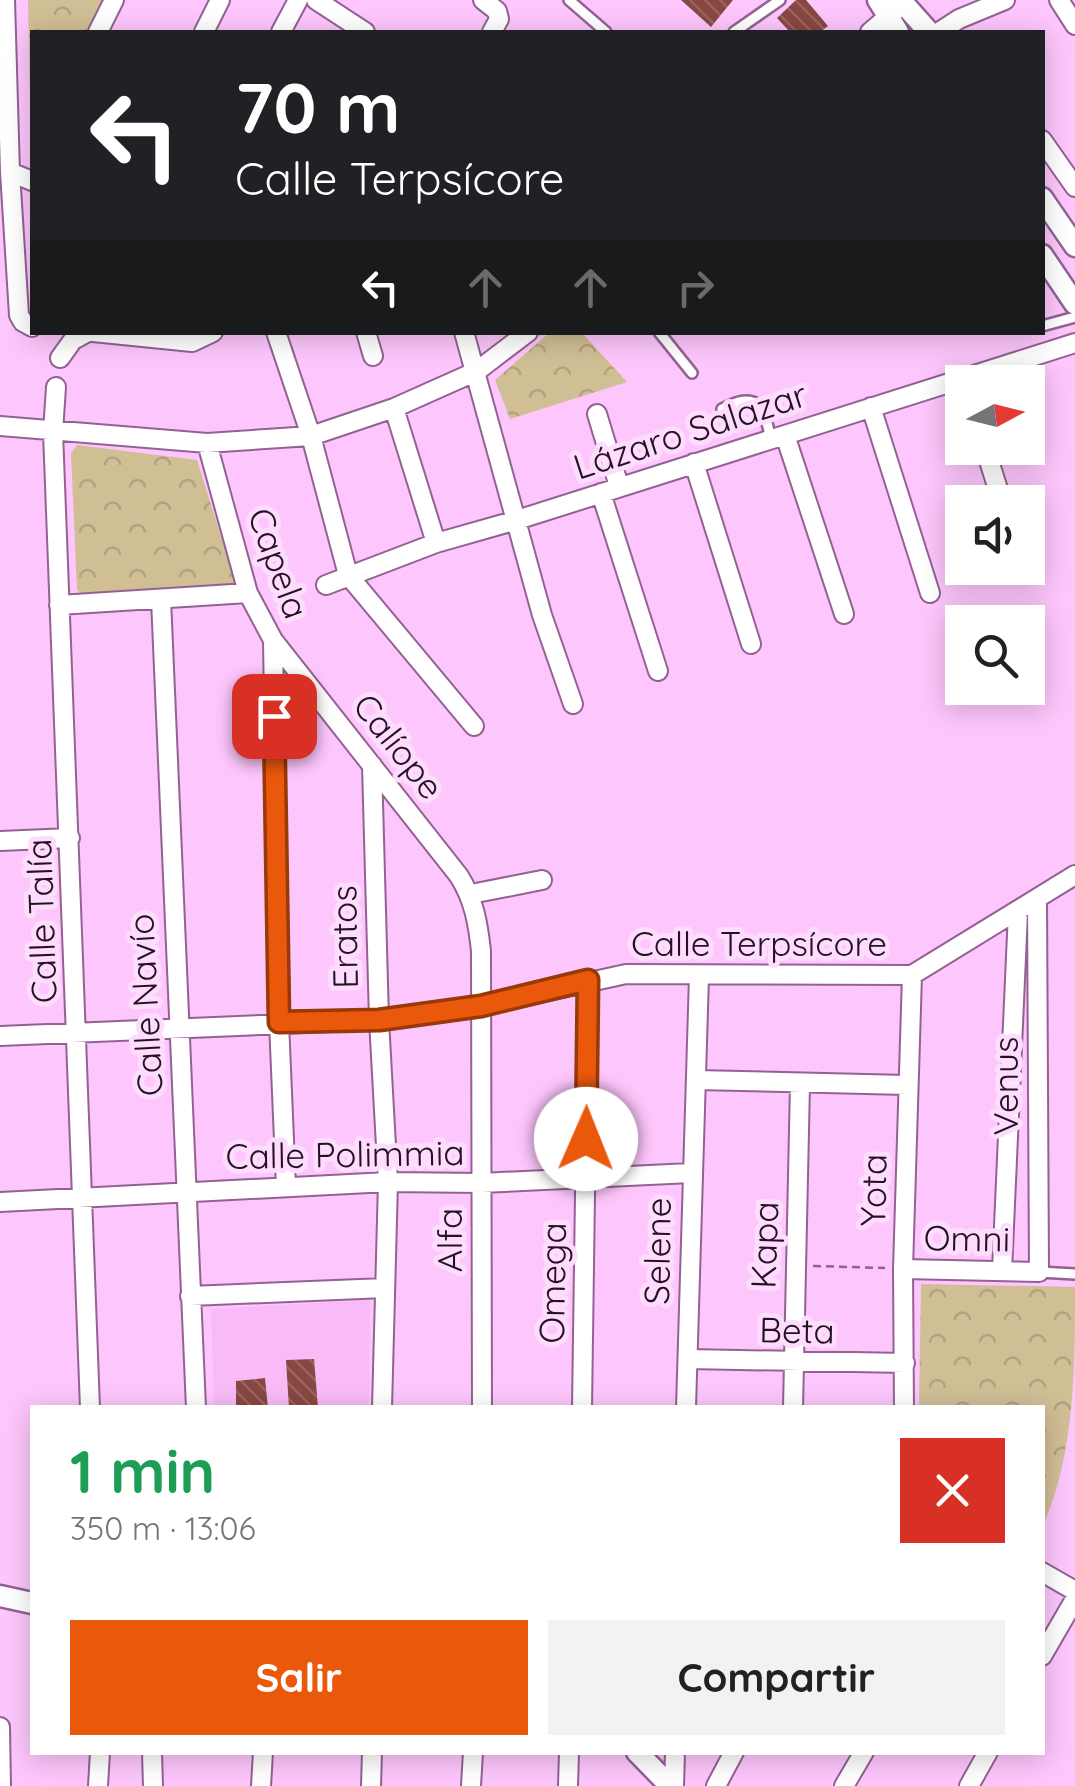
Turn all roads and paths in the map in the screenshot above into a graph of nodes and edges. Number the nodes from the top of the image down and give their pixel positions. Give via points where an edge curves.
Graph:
1 (4, 0) edge
2 (114, 0) edge
3 (220, 0) edge
4 (298, 0) edge
5 (316, 0) edge
6 (483, 0) edge
7 (569, 0) edge
8 (1005, 0) edge
9 (1059, 0) edge
10 (777, 1) edge
11 (895, 9) edge
12 (2, 20) edge
13 (1075, 25) edge
14 (963, 26) edge
15 (99, 30) edge
16 (205, 30) edge
17 (281, 30) edge
18 (361, 30) edge
19 (493, 30) edge
20 (604, 30) edge
21 (737, 30) edge
22 (872, 30) edge
23 (926, 30) edge
24 (1045, 144) edge
25 (25, 174) edge
26 (1075, 187) edge
27 (1045, 202) edge
28 (1075, 246) edge
29 (1045, 259) edge
30 (1075, 304) edge
31 (1075, 317) edge
32 (28, 324) edge
33 (1045, 325) edge
34 (84, 335) edge
35 (121, 335) edge
36 (207, 335) edge
37 (277, 335) edge
38 (367, 335) edge
39 (465, 335) edge
40 (524, 335) edge
41 (661, 335) edge
42 (1075, 343) edge
43 (373, 356) dead end
44 (60, 358) dead end
45 (1011, 365) edge
46 (477, 372) junction
47 (692, 373) dead end
48 (945, 386) edge
49 (56, 387) dead end
50 (871, 406) junction
51 (394, 408) junction
52 (722, 409) dead end
53 (597, 414) dead end
54 (0, 426) edge
55 (53, 432) junction
56 (311, 436) junction
57 (778, 437) junction
58 (207, 443) junction
59 (694, 464) junction
60 (610, 489) junction
61 (517, 520) junction
62 (436, 543) junction
63 (348, 576) junction
64 (326, 585) dead end
65 (248, 593) junction
66 (930, 593) dead end
67 (161, 599) junction
68 (59, 605) junction
69 (844, 614) dead end
70 (273, 640) junction
71 (751, 644) dead end
72 (658, 671) dead end
73 (573, 704) dead end
74 (474, 726) dead end
75 (372, 765) junction
76 (70, 838) junction
77 (0, 841) edge
78 (1075, 875) edge
79 (542, 880) dead end
80 (470, 894) junction
81 (1037, 900) junction
82 (1018, 912) junction
83 (912, 975) junction
84 (699, 976) junction
85 (588, 980) junction
86 (481, 1006) junction
87 (379, 1020) junction
88 (279, 1022) junction
89 (177, 1028) junction
90 (77, 1032) junction
91 (0, 1036) edge
92 (696, 1080) junction
93 (800, 1084) junction
94 (907, 1085) junction
95 (691, 1173) junction
96 (586, 1179) junction
97 (388, 1182) junction
98 (481, 1184) junction
99 (286, 1187) junction
100 (189, 1191) junction
101 (82, 1199) junction
102 (0, 1202) edge
103 (797, 1265) junction
104 (903, 1269) junction
105 (1002, 1271) junction
106 (1038, 1272) junction
107 (1075, 1274) edge
108 (386, 1288) junction
109 (190, 1296) junction
110 (688, 1359) junction
111 (793, 1363) junction
112 (905, 1363) junction
113 (90, 1405) edge
114 (196, 1405) edge
115 (382, 1405) edge
116 (482, 1405) edge
117 (582, 1405) edge
118 (686, 1405) edge
119 (792, 1405) edge
120 (904, 1405) edge
121 (1045, 1574) edge
122 (1075, 1591) edge
123 (0, 1596) edge
124 (1075, 1599) edge
125 (30, 1603) edge
126 (1045, 1651) edge
127 (0, 1726) edge
128 (100, 1755) edge
129 (152, 1755) edge
130 (263, 1755) edge
131 (372, 1755) edge
132 (473, 1755) edge
133 (569, 1755) edge
134 (640, 1755) edge
135 (675, 1755) edge
136 (732, 1755) edge
137 (862, 1755) edge
138 (986, 1755) edge
139 (1, 1786) edge
140 (98, 1786) edge
141 (152, 1786) edge
142 (261, 1786) edge
143 (371, 1786) edge
144 (471, 1786) edge
145 (568, 1786) edge
146 (672, 1786) edge
147 (716, 1786) edge
148 (844, 1786) edge
149 (969, 1786) edge

1 - 12 street
2 - 15 street
3 - 16 street
4 - 17 street
5 - 18 street
6 - 19 street via 497,11
7 - 20 lane
8 - 14 street
9 - 13 street
10 - 21 lane
11 - 22 street
11 - 23 street
12 - 25 street
24 - 26 street
25 - 32 street via 19,315
27 - 28 street
29 - 30 street
31 - 33 lane
34 - 44 street
35 - 36 street via 192,342
37 - 56 street
38 - 43 street
39 - 46 street
40 - 46 street
41 - 47 lane
42 - 45 street, Lázaro Salazar
46 - 51 street
46 - 61 street
48 - 50 street, Lázaro Salazar
49 - 55 street, Calle Talía
50 - 57 street, Lázaro Salazar
50 - 66 street
51 - 56 street
51 - 62 street
52 - 57 lane via 752,400 764,407
53 - 60 street
54 - 55 street
55 - 58 street
55 - 68 street, Calle Talía
56 - 58 street
56 - 63 street
57 - 59 street, Lázaro Salazar
57 - 69 street
58 - 65 street, Capela
59 - 60 street, Lázaro Salazar
59 - 71 street
60 - 61 street, Lázaro Salazar
60 - 72 street
61 - 62 street, Lázaro Salazar
61 - 73 street
62 - 63 street, Lázaro Salazar
63 - 64 street, Lázaro Salazar
63 - 74 street
65 - 67 street
65 - 70 street, Capela
67 - 68 street
67 - 89 street, Calle Navío
68 - 76 street, Calle Talía
70 - 75 street, Calíope
70 - 88 street, Capela
75 - 80 street, Calíope
75 - 87 street, Eratos
76 - 77 street
76 - 90 street, Calle Talía
78 - 81 street, Calle Terpsícore
79 - 80 street
80 - 86 street, Alfa via 478,920
81 - 82 street, Calle Terpsícore
81 - 106 street, Venus
82 - 83 street, Calle Terpsícore
82 - 105 street, Venus
83 - 84 street, Calle Terpsícore
83 - 94 street, Yota
84 - 85 street, Calle Terpsícore via 641,973
84 - 92 street, Selene
85 - 86 street, Calle Terpsícore
85 - 96 street, Omega
86 - 87 street, Calle Terpsícore
86 - 98 street, Alfa
87 - 88 street, Calle Terpsícore
87 - 97 street, Eratos
88 - 89 street, Calle Terpsícore
88 - 99 street, Capela
89 - 90 street, Calle Terpsícore
89 - 100 street, Calle Navío
90 - 91 street, Calle Terpsícore
90 - 101 street, Calle Talía
92 - 93 street
92 - 95 street, Selene
93 - 94 street
93 - 103 street, Kapa
94 - 104 street, Yota
95 - 96 street, Calle Polimmia
95 - 110 street, Selene
96 - 98 street, Calle Polimmia
96 - 117 street, Omega
97 - 98 street, Calle Polimmia
97 - 99 street, Calle Polimmia
97 - 108 street, Eratos
98 - 116 street, Alfa
99 - 100 street, Calle Polimmia
100 - 101 street, Calle Polimmia
100 - 109 street, Calle Navío
101 - 102 street, Calle Polimmia
101 - 113 street, Calle Talía
103 - 104 path, Omni
103 - 111 street, Kapa
104 - 105 street, Omni
104 - 112 street, Yota
105 - 106 street, Omni
106 - 107 lane, Omni
108 - 109 street
108 - 115 street, Eratos
109 - 114 street, Calle Navío
110 - 111 street, Beta
110 - 118 street, Selene
111 - 112 street, Beta
111 - 119 street, Kapa
112 - 120 street, Yota
121 - 122 street
123 - 125 street
124 - 126 street
127 - 139 street
128 - 140 street
129 - 141 street
130 - 142 street
131 - 143 street
132 - 144 street
133 - 145 street
134 - 146 street
135 - 146 street
136 - 147 street
137 - 148 street
138 - 149 street

